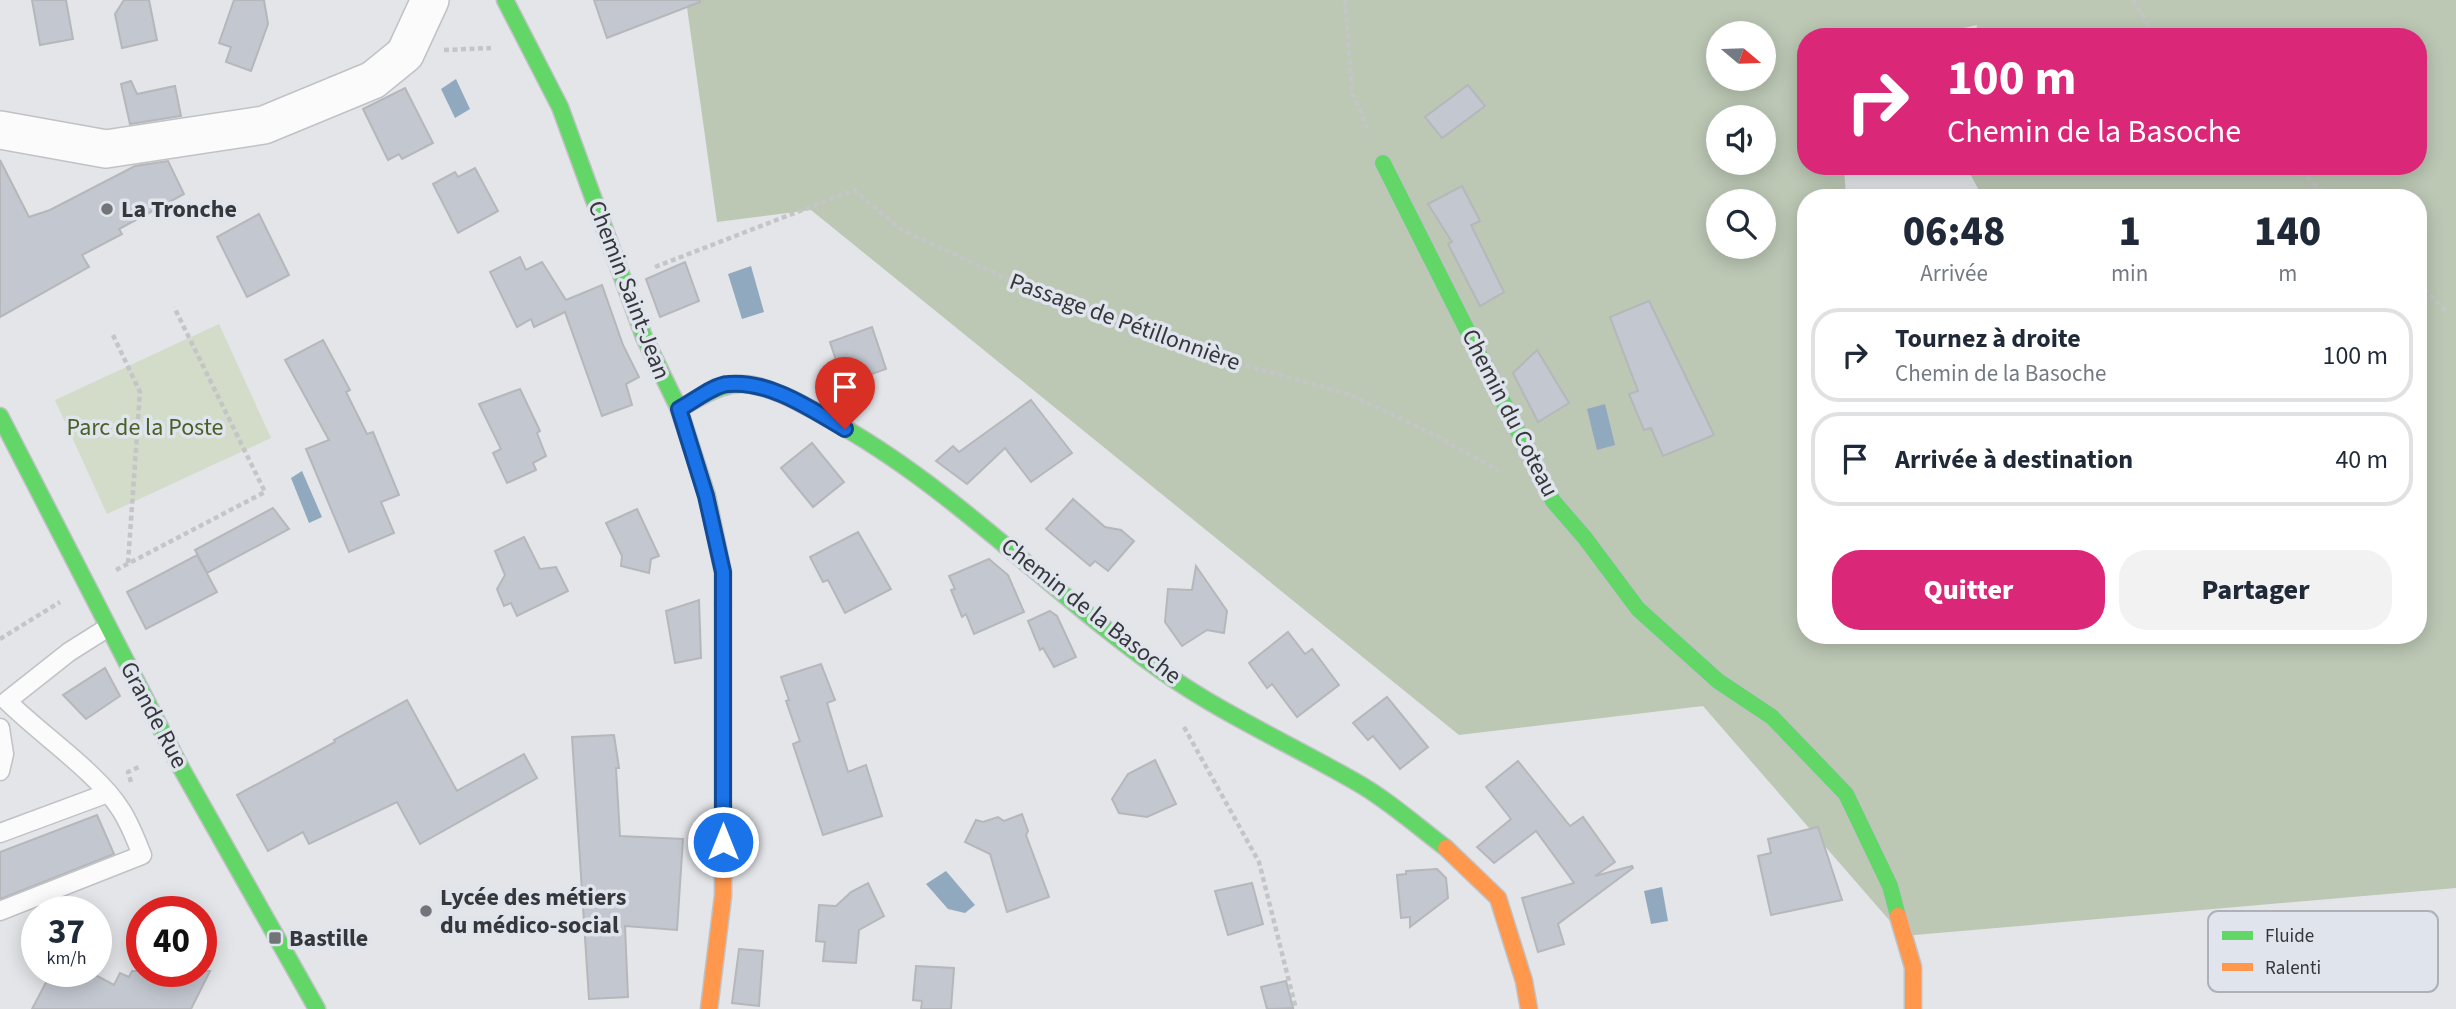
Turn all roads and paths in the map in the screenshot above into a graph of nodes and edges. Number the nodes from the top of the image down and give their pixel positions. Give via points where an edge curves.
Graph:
1 (430, 0) edge
2 (505, 0) edge
3 (1345, 0) edge
4 (2133, 0) edge
5 (2150, 28) edge
6 (494, 48) dead end
7 (405, 54) junction
8 (0, 131) edge
9 (1383, 163) joint
10 (2304, 175) edge
11 (2319, 189) edge
12 (624, 278) junction
13 (2427, 293) edge
14 (174, 307) dead end
15 (2446, 311) dead end
16 (113, 335) dead end
17 (679, 409) junction
18 (0, 416) edge
19 (1509, 477) dead end
20 (128, 564) junction
21 (88, 585) junction
22 (107, 628) junction
23 (0, 639) edge
24 (4, 707) edge
25 (1179, 717) dead end
26 (0, 728) edge
27 (0, 771) edge
28 (108, 793) junction
29 (0, 833) edge
30 (0, 911) edge
31 (317, 1009) edge
32 (709, 1009) edge
33 (1296, 1009) edge
34 (1529, 1009) edge
35 (1913, 1009) edge

1 - 7 street
2 - 12 street, Chemin Saint-Jean via 560,107
3 - 9 path via 1352,92
4 - 5 path
6 - 7 path
7 - 8 street via 373,80 264,125 106,149
9 - 35 street, Chemin du Coteau via 1553,501 1638,609 1717,681 1772,717 1846,794 1891,886 1913,967
10 - 11 path
12 - 17 street, Chemin Saint-Jean via 644,337
12 - 19 path, Passage de Pétillonnière via 854,190 902,230 1050,299 1173,345 1348,394
13 - 15 path
14 - 20 path via 265,492
16 - 20 path via 141,392
17 - 32 street, Chemin Saint-Jean via 723,572 723,896
17 - 34 street, Chemin de la Basoche via 725,384 756,386 802,404 888,453 972,515 1141,657 1228,714 1359,783 1449,850 1498,898
18 - 21 street, Grande Rue
20 - 21 path
21 - 22 street, Grande Rue
21 - 23 path
22 - 24 lane
22 - 31 street, Grande Rue
24 - 28 lane
25 - 33 path via 1259,862
26 - 27 lane via 4,754
28 - 29 lane
28 - 30 lane via 122,810 142,855

